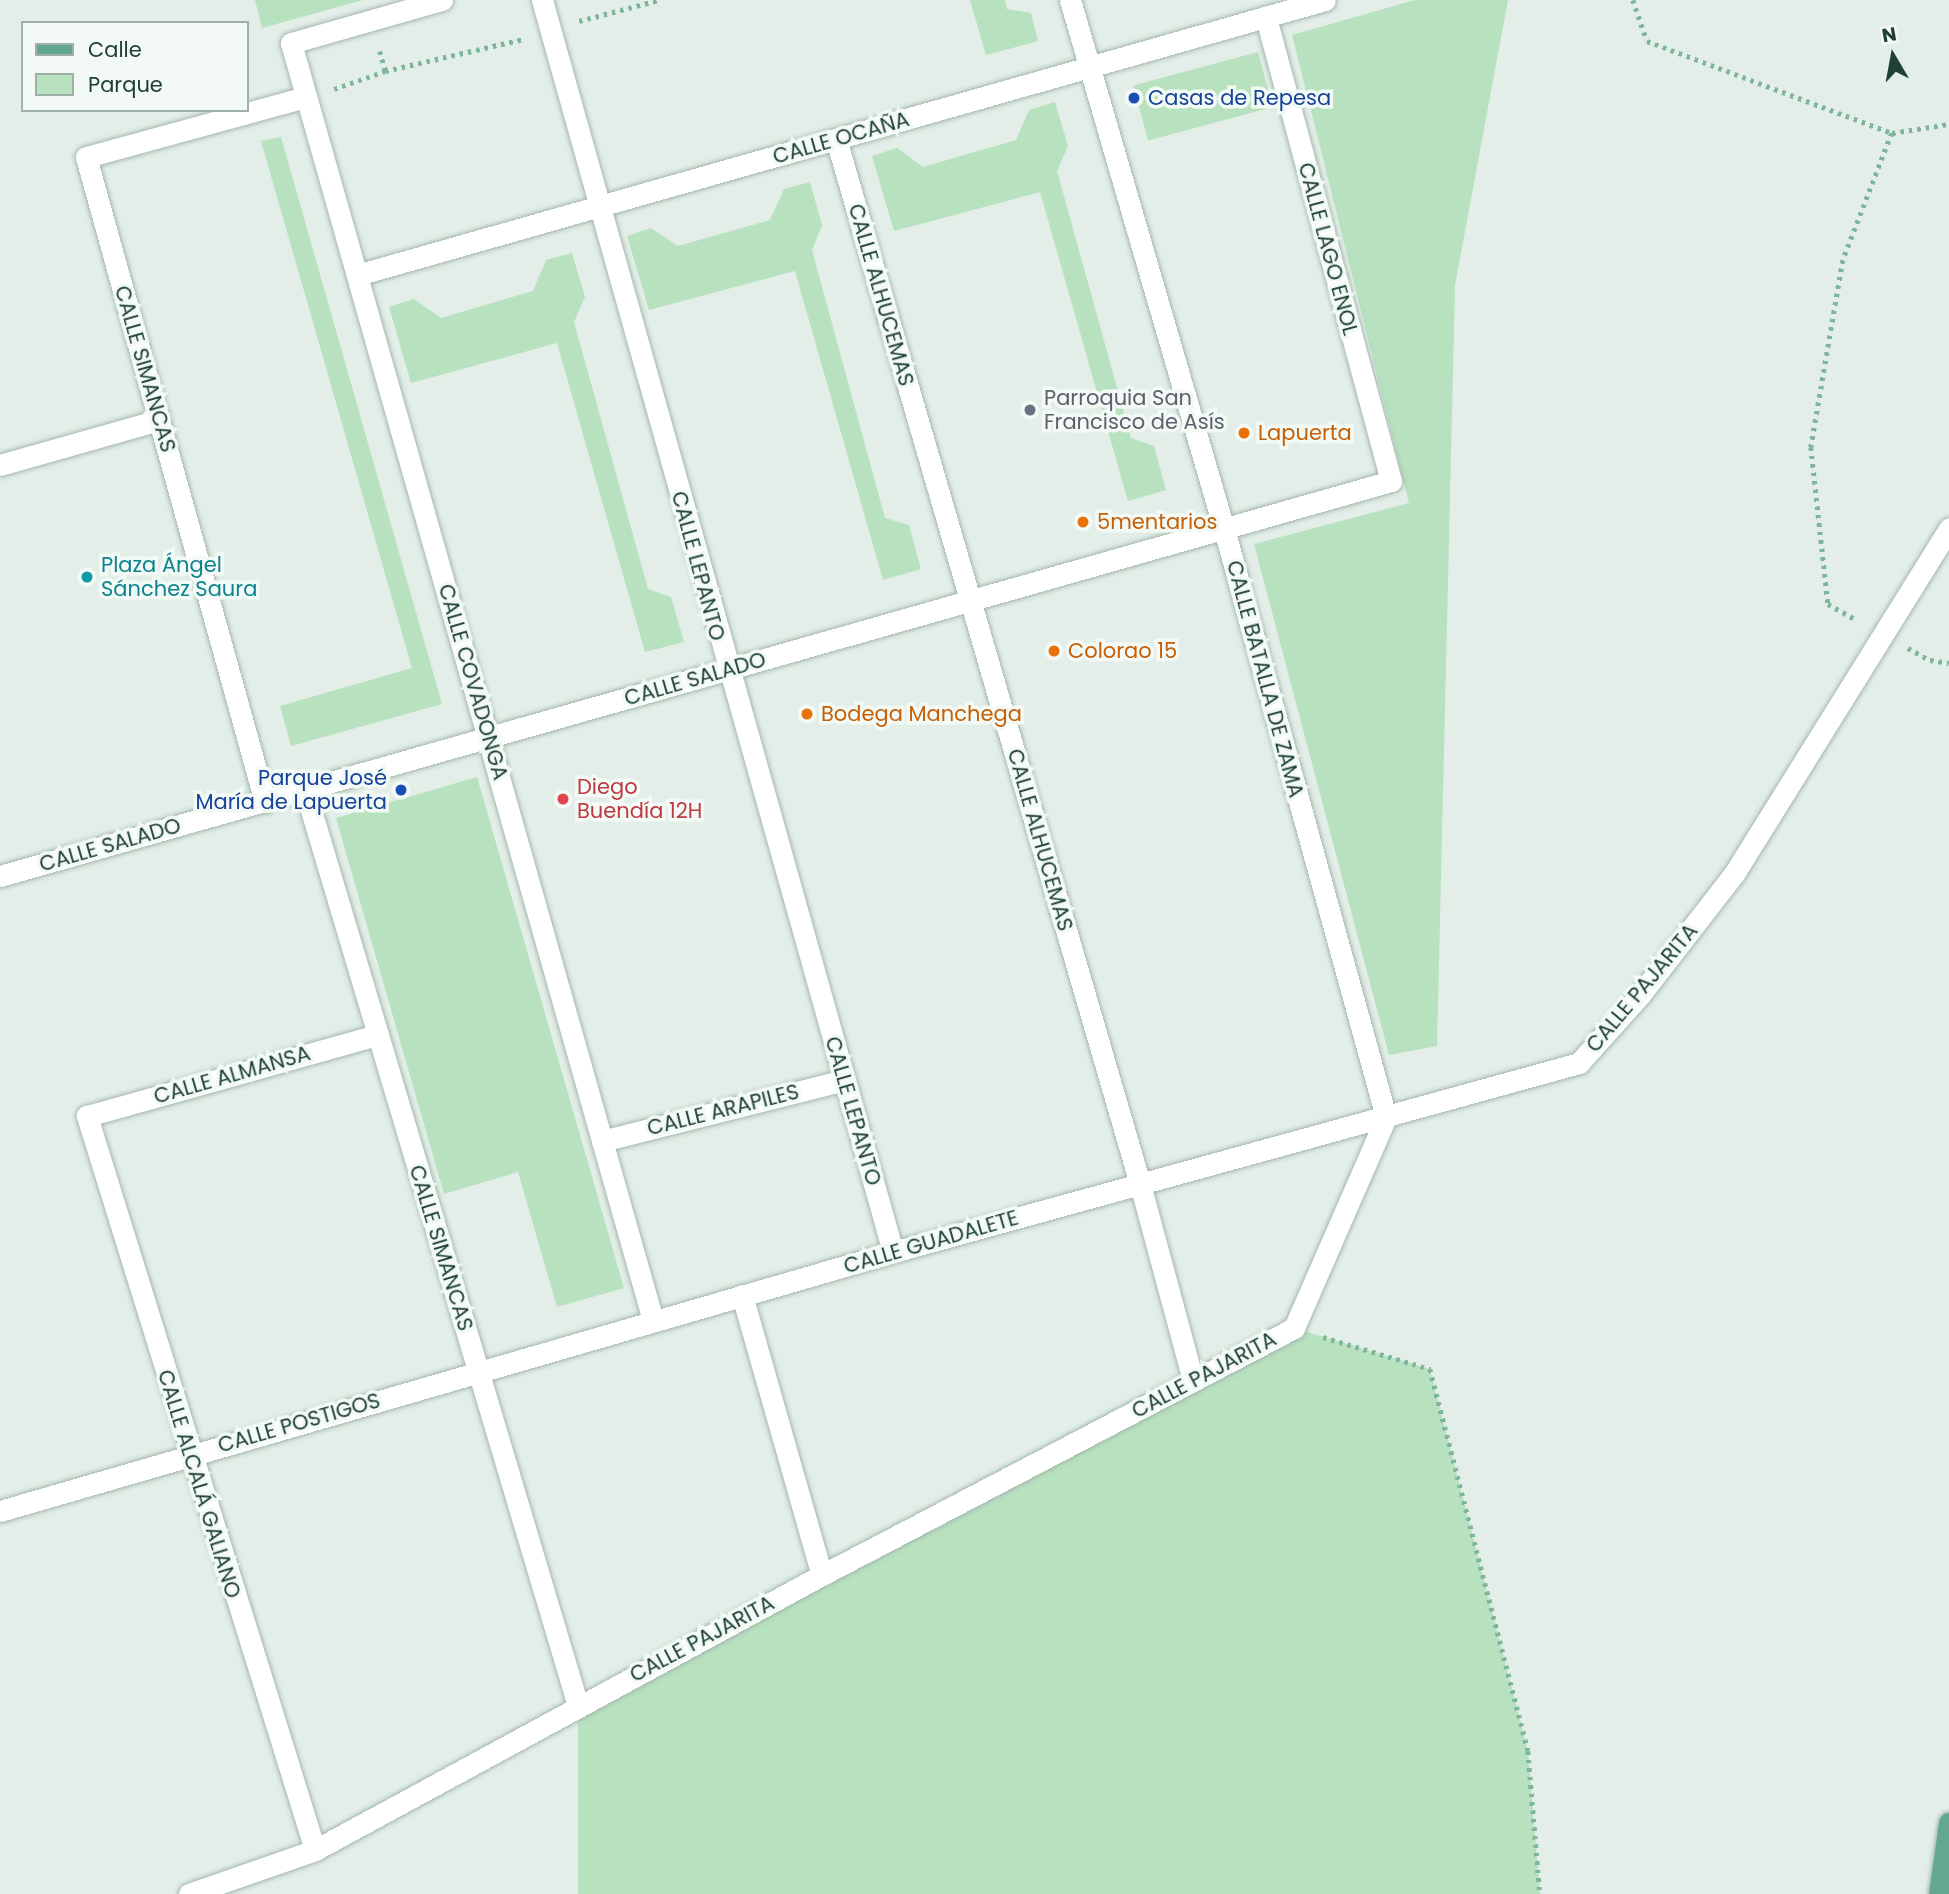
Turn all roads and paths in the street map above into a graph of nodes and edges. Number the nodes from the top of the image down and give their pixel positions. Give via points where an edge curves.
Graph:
1 (442, 0) edge
2 (542, 0) edge
3 (1070, 0) edge
4 (1325, 0) edge
5 (1633, 0) edge
6 (1266, 17) junction
7 (369, 21) junction
8 (1090, 67) junction
9 (306, 97) junction
10 (1949, 124) edge
11 (1892, 133) junction
12 (835, 139) junction
13 (599, 206) junction
14 (357, 275) junction
15 (159, 420) junction
16 (0, 465) edge
17 (1391, 481) joint
18 (1949, 528) edge
19 (1224, 529) junction
20 (971, 601) junction
21 (1862, 623) dead end
22 (1896, 642) dead end
23 (1949, 663) edge
24 (727, 670) junction
25 (489, 738) junction
26 (305, 790) junction
27 (265, 802) junction
28 (0, 876) edge
29 (378, 1035) junction
30 (844, 1080) junction
31 (87, 1116) joint
32 (1386, 1117) junction
33 (602, 1141) junction
34 (1140, 1184) junction
35 (893, 1252) junction
36 (742, 1296) junction
37 (653, 1321) junction
38 (1294, 1328) junction
39 (478, 1372) junction
40 (1193, 1380) junction
41 (189, 1454) junction
42 (0, 1511) edge
43 (822, 1575) junction
44 (578, 1706) junction
45 (1949, 1823) edge
46 (315, 1850) junction
47 (189, 1894) edge
48 (1541, 1894) edge
49 (1939, 1894) edge

1 - 7 street
2 - 13 street, CALLE LEPANTO
3 - 8 street, CALLE BATALLA DE ZAMA
4 - 6 street, CALLE OCAÑA
5 - 11 path via 1647,41
6 - 8 street, CALLE OCAÑA
6 - 17 street, CALLE LAGO ENOL
7 - 9 path via 385,71
7 - 9 street, CALLE COVADONGA via 291,43
8 - 12 street, CALLE OCAÑA
8 - 19 street, CALLE BATALLA DE ZAMA
9 - 14 street, CALLE COVADONGA
9 - 15 street, CALLE SIMANCAS via 86,157
10 - 11 path
11 - 21 path via 1843,260 1811,447 1828,604
12 - 13 street, CALLE OCAÑA
12 - 20 street, CALLE ALHUCEMAS
13 - 14 street, CALLE OCAÑA
13 - 24 street, CALLE LEPANTO
14 - 25 street, CALLE COVADONGA
15 - 16 street
15 - 27 street, CALLE SIMANCAS
17 - 19 street, CALLE SALADO
18 - 32 street, CALLE PAJARITA via 1734,874 1640,995 1579,1063 1434,1099
19 - 20 street, CALLE SALADO
19 - 32 street, CALLE BATALLA DE ZAMA
20 - 24 street, CALLE SALADO
20 - 34 street, CALLE ALHUCEMAS
22 - 23 path via 1930,660
24 - 25 street, CALLE SALADO
24 - 30 street, CALLE LEPANTO
25 - 26 street, CALLE SALADO
25 - 33 street, CALLE COVADONGA
26 - 27 street, CALLE SALADO
26 - 29 street, CALLE SIMANCAS
27 - 28 street, CALLE SALADO
29 - 31 street, CALLE ALMANSA
29 - 39 street, CALLE SIMANCAS
30 - 33 street, CALLE ARAPILES
30 - 35 street, CALLE LEPANTO
31 - 41 street, CALLE ALCALÁ GALIANO
32 - 34 street, CALLE GUADALETE
32 - 38 street, CALLE PAJARITA
33 - 37 street, CALLE COVADONGA
34 - 35 street, CALLE GUADALETE
34 - 40 street, CALLE ALHUCEMAS
35 - 36 street, CALLE GUADALETE
36 - 37 street, CALLE GUADALETE
36 - 43 street
37 - 39 street, CALLE GUADALETE
38 - 40 street, CALLE PAJARITA
38 - 48 path via 1430,1369 1528,1751
39 - 41 street, CALLE POSTIGOS
39 - 44 street, CALLE SIMANCAS
40 - 43 street, CALLE PAJARITA
41 - 42 street, CALLE POSTIGOS
41 - 46 street, CALLE ALCALÁ GALIANO
43 - 44 street, CALLE PAJARITA
44 - 46 street, CALLE PAJARITA
45 - 49 main road
46 - 47 street, CALLE PAJARITA

